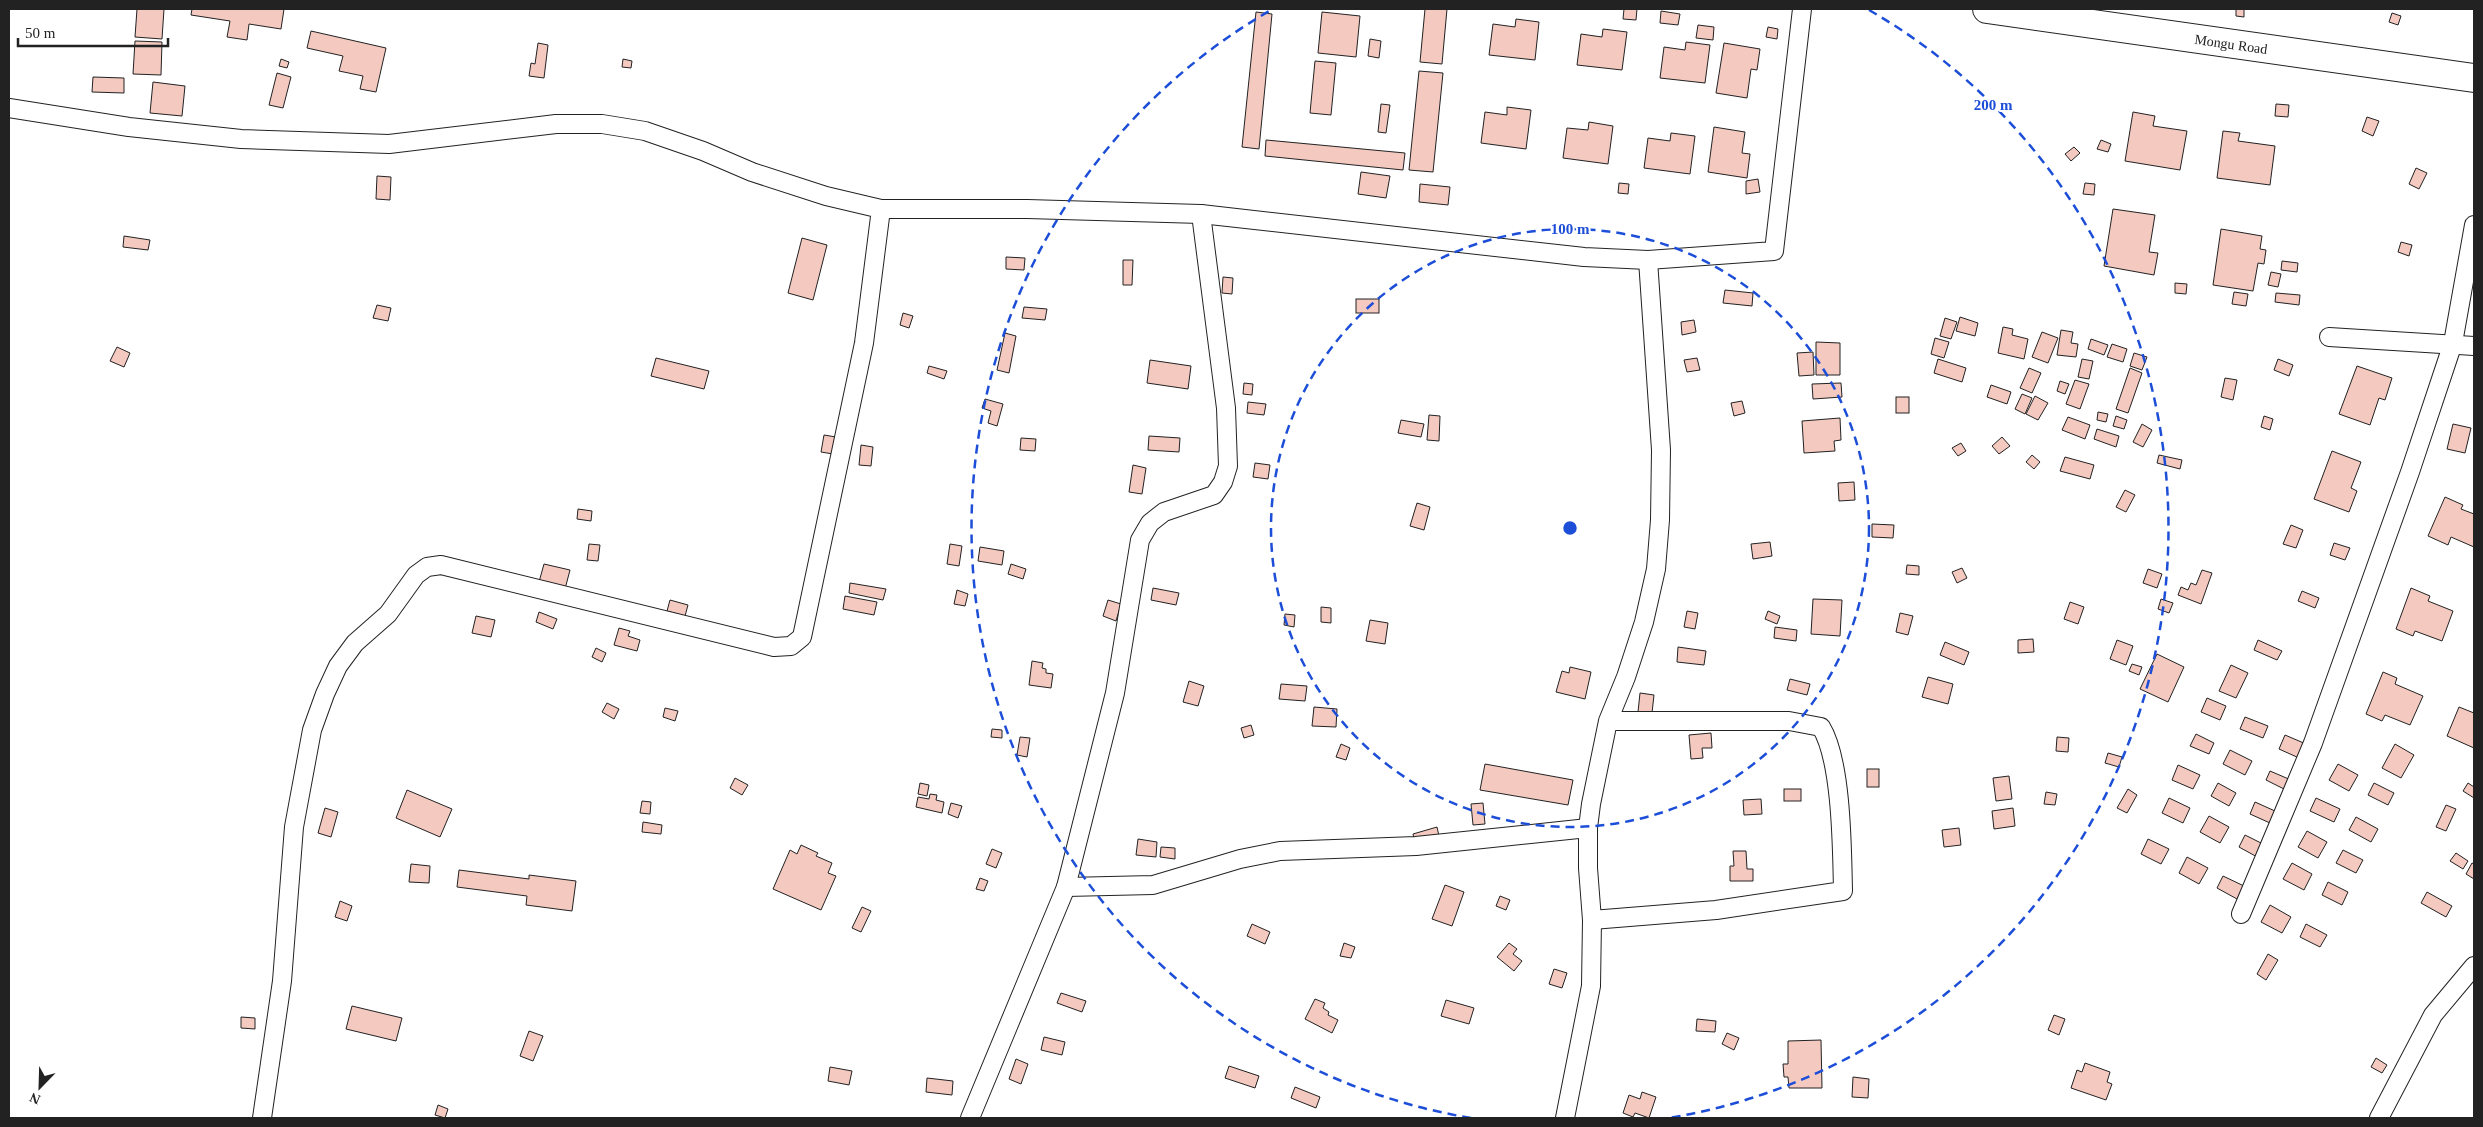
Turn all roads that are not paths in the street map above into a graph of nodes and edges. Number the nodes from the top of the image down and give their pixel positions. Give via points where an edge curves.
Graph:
1 (1802, 9) edge
2 (1987, 9) edge
3 (2474, 78) edge
4 (9, 108) edge
5 (881, 209) junction
6 (1201, 214) junction
7 (2474, 224) edge
8 (1648, 260) junction
9 (2329, 337) dead end
10 (2453, 344) junction
11 (2474, 346) edge
12 (1608, 721) junction
13 (1588, 828) junction
14 (1066, 887) junction
15 (2241, 914) dead end
16 (1592, 920) junction
17 (2474, 966) edge
18 (262, 1118) edge
19 (970, 1118) edge
20 (1565, 1118) edge
21 (2379, 1118) edge

1 - 8 street via 1774,252
2 - 3 main road, Mongu Road
4 - 5 street via 129,127 241,139 389,144 556,124 602,124 645,131 752,172 826,196
5 - 6 street
5 - 18 street via 864,343 802,637 791,646 774,647 441,565 427,567 416,575 388,614 355,643 338,666 312,730 294,827 282,981
6 - 8 street via 1584,257
6 - 14 street via 1226,408 1228,466 1214,495 1164,512 1150,523 1140,540 1115,693
7 - 10 street
8 - 12 street via 1661,450 1659,539 1644,622
9 - 10 street
10 - 11 street
10 - 15 street via 2313,743
12 - 13 street
12 - 16 street via 1789,721 1821,727 1829,746 1836,790 1843,891 1716,910
13 - 14 street via 1416,846 1280,851 1240,859 1152,885
13 - 16 street
14 - 19 street
16 - 20 street via 1592,986
17 - 21 street via 2432,1015

